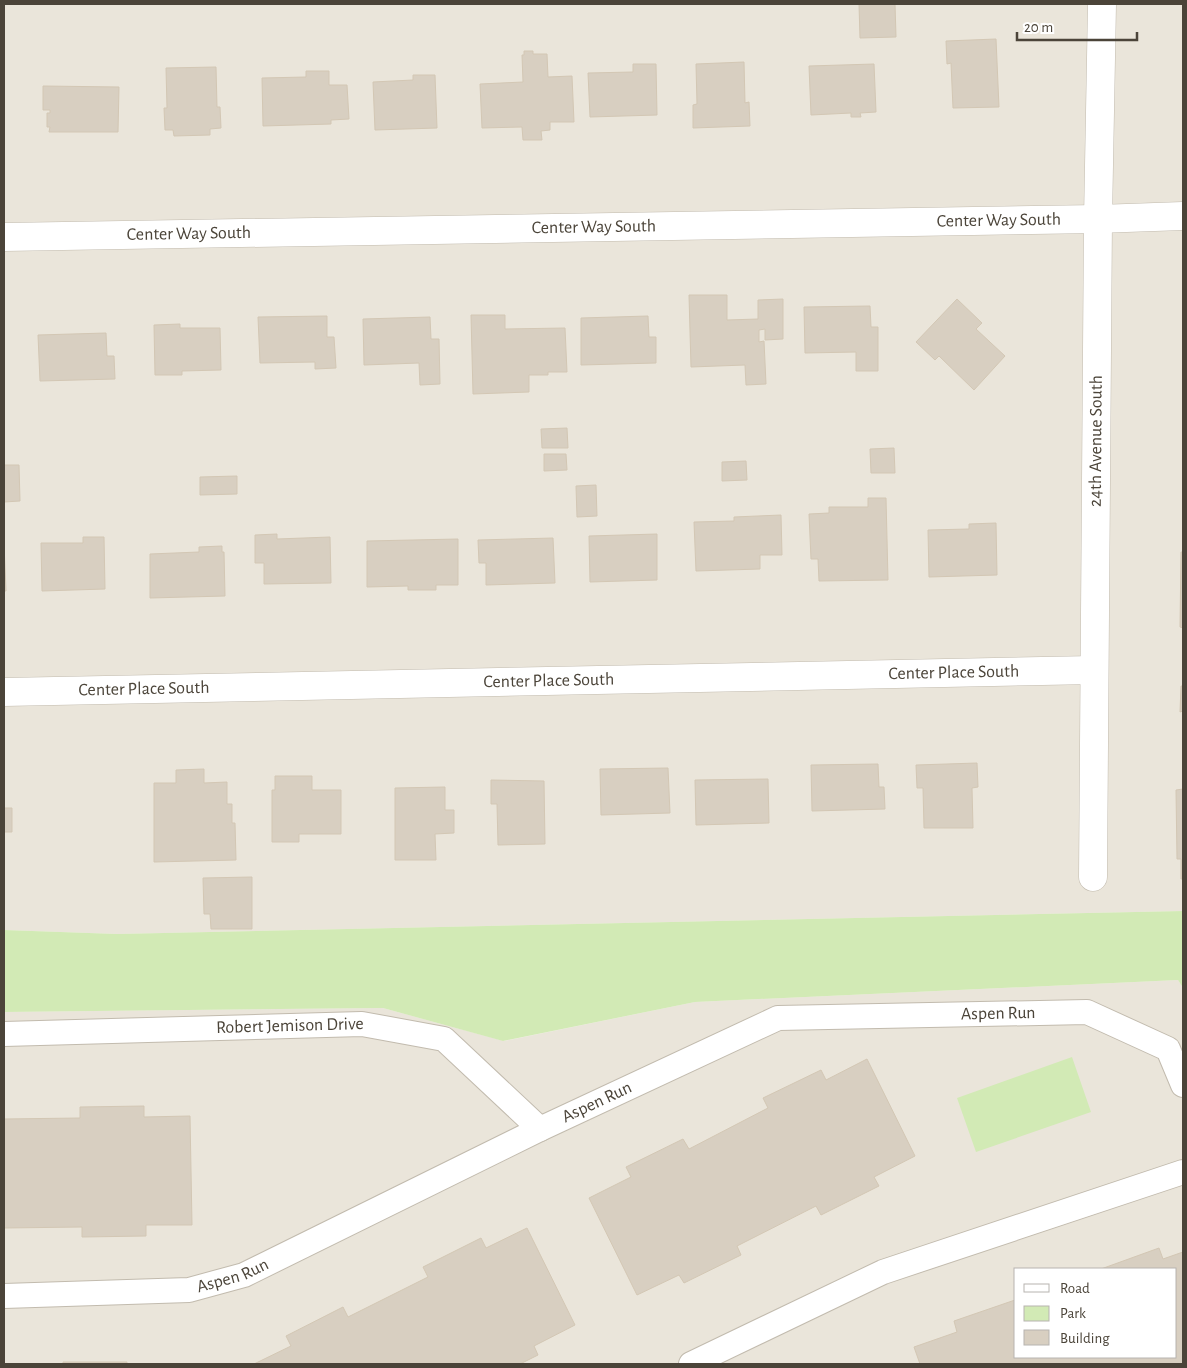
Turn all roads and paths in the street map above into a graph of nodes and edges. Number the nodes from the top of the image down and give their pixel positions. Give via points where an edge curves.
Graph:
1 (1102, 4) edge
2 (1183, 216) edge
3 (1098, 219) junction
4 (4, 237) edge
5 (1094, 670) junction
6 (4, 692) edge
7 (1093, 877) dead end
8 (4, 1034) edge
9 (1183, 1085) edge
10 (540, 1130) junction
11 (1183, 1172) edge
12 (4, 1296) edge
13 (691, 1364) edge

1 - 3 street, 24th Avenue South
2 - 3 street, Center Way South
3 - 4 street, Center Way South
3 - 5 street, 24th Avenue South
5 - 6 street, Center Place South
5 - 7 street, 24th Avenue South
8 - 10 lane, Robert Jemison Drive via 362,1024 444,1039
9 - 10 lane, Aspen Run via 1168,1049 1087,1012 778,1018
10 - 12 lane, Aspen Run via 244,1276 189,1290
11 - 13 lane via 883,1272

